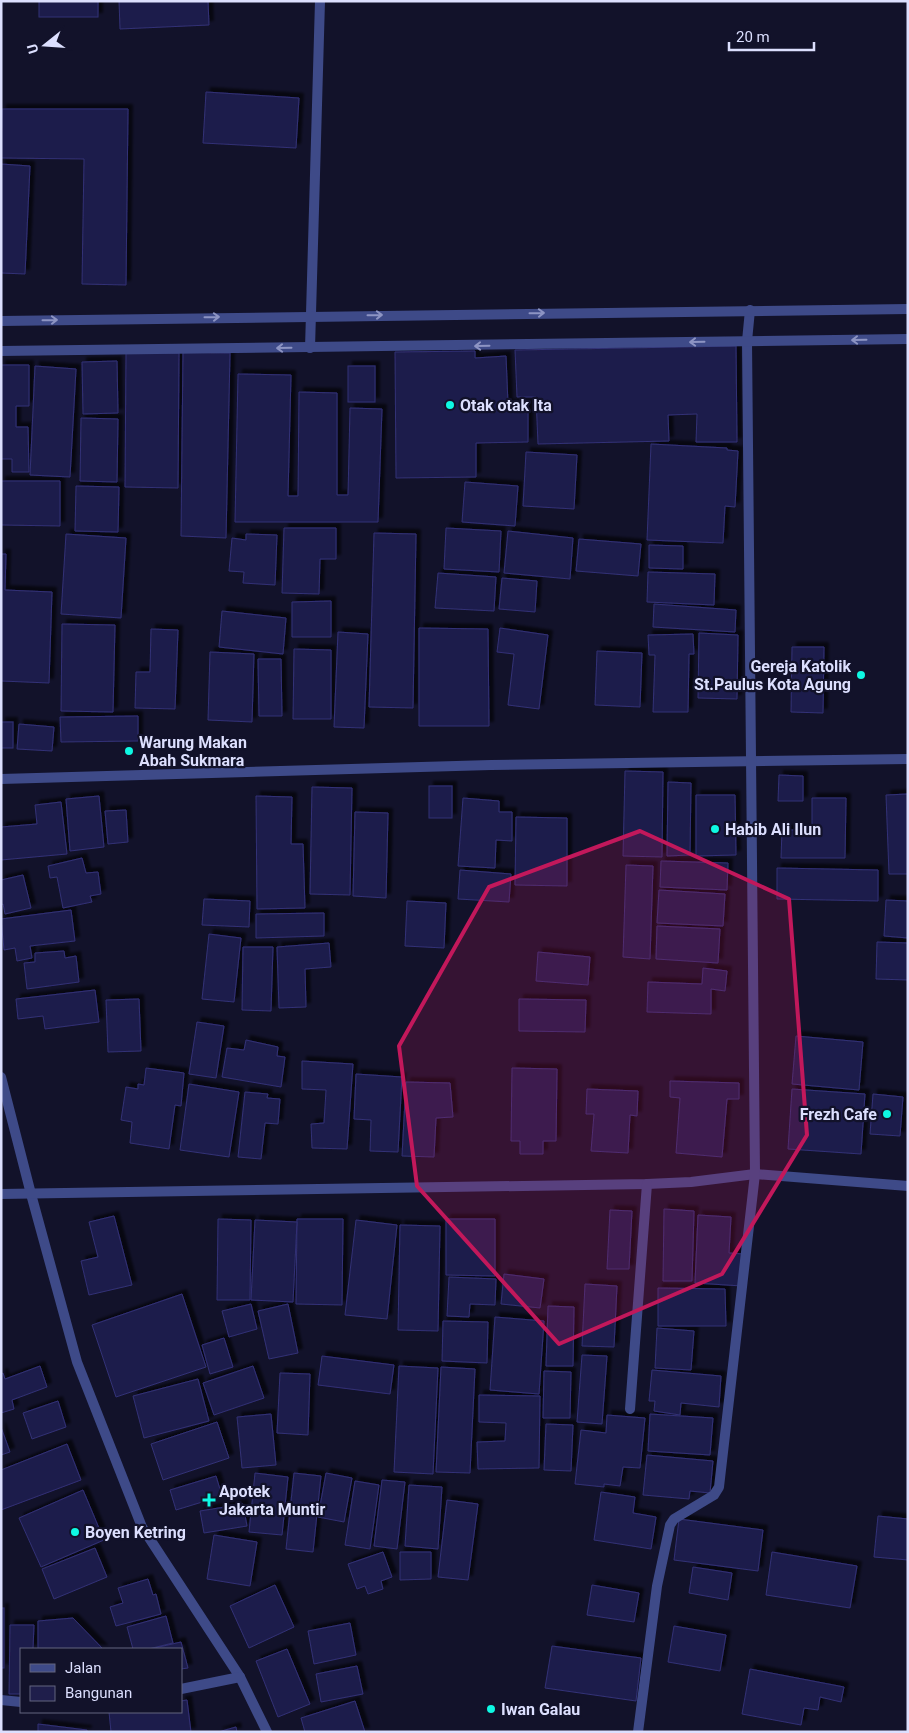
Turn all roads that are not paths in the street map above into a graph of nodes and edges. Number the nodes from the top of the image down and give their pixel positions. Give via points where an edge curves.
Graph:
1 (320, 1) edge
2 (908, 309) edge
3 (750, 310) junction
4 (311, 316) junction
5 (1, 321) edge
6 (908, 339) edge
7 (747, 342) junction
8 (310, 348) junction
9 (1, 351) edge
10 (908, 759) edge
11 (752, 761) junction
12 (1, 779) edge
13 (1, 1077) edge
14 (755, 1174) junction
15 (647, 1184) junction
16 (908, 1186) edge
17 (1, 1194) edge
18 (31, 1194) junction
19 (630, 1409) dead end
20 (240, 1677) junction
21 (182, 1689) edge
22 (1, 1700) edge
23 (20, 1702) edge
24 (267, 1732) edge
25 (638, 1732) edge

1 - 4 street
2 - 3 street
4 -> 3 street
3 - 7 street
5 -> 4 street
4 - 8 street
6 -> 7 street
7 -> 8 street
7 - 11 street
8 -> 9 street
10 - 11 street
11 - 12 street
11 - 14 street
13 - 18 street
14 - 15 street
14 - 16 street
14 - 25 street via 720,1487 714,1495 674,1519 670,1525 657,1586
15 - 18 street
15 - 19 street
17 - 18 street
18 - 20 street via 77,1362 142,1527
20 - 21 street
20 - 24 street
22 - 23 street

